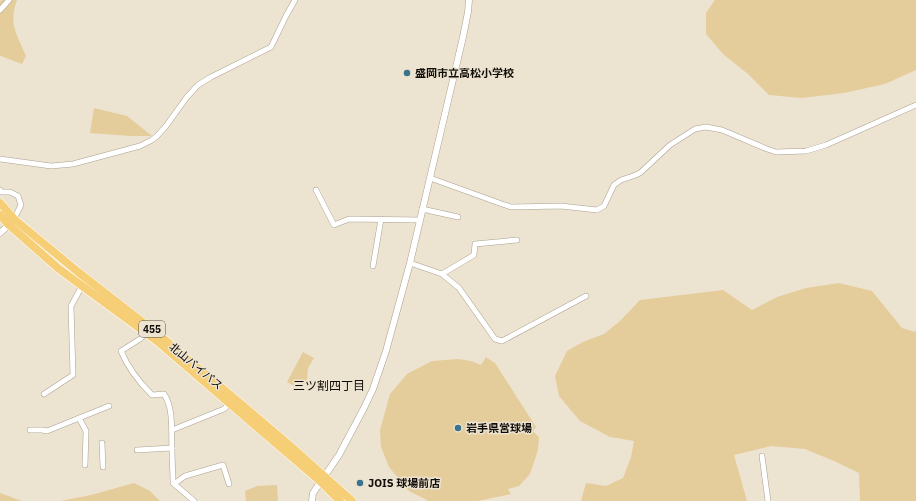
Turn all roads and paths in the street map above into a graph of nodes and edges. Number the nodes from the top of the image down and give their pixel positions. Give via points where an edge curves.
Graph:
1 (9, 0) edge
2 (296, 0) edge
3 (468, 0) edge
4 (0, 10) edge
5 (916, 105) edge
6 (0, 159) edge
7 (430, 178) junction
8 (0, 190) edge
9 (316, 190) dead end
10 (0, 203) edge
11 (422, 209) junction
12 (0, 215) edge
13 (458, 217) dead end
14 (381, 219) junction
15 (420, 220) junction
16 (12, 222) junction
17 (0, 233) edge
18 (517, 240) dead end
19 (410, 263) junction
20 (373, 266) dead end
21 (442, 274) junction
22 (82, 286) junction
23 (586, 296) dead end
24 (146, 333) junction
25 (44, 394) dead end
26 (230, 404) junction
27 (109, 406) dead end
28 (79, 418) junction
29 (30, 430) dead end
30 (172, 430) junction
31 (102, 443) dead end
32 (172, 448) junction
33 (137, 450) dead end
34 (762, 456) dead end
35 (85, 465) dead end
36 (103, 467) dead end
37 (323, 479) junction
38 (174, 484) junction
39 (229, 484) dead end
40 (194, 501) edge
41 (312, 501) edge
42 (340, 501) edge
43 (352, 501) edge
44 (768, 501) edge

1 - 4 street
2 - 6 street via 271,47 198,85 152,140 140,146 73,164 51,166
3 - 7 street via 463,37
5 - 7 street via 826,145 806,151 776,152 722,130 706,127 695,129 670,145 640,173 614,185 604,206 597,210 561,206 511,207
7 - 11 street
8 - 16 street via 18,196 21,205
9 - 14 street via 334,225 349,218
10 - 16 highway, 北山バイパス / 455
11 - 13 street
11 - 15 street
12 - 16 highway, 北山バイパス / 455
14 - 15 street
14 - 20 street
15 - 19 street
16 - 17 street
16 - 22 highway, 北山バイパス / 455 via 59,270
16 - 37 highway, 北山バイパス / 455 via 164,339 287,442
18 - 21 street via 475,244 474,255
19 - 21 street
19 - 37 street via 373,389 339,455
21 - 23 street via 460,288 494,339 502,341
22 - 24 highway, 北山バイパス / 455
22 - 25 street via 71,306 73,374
24 - 26 highway, 北山バイパス / 455
24 - 30 street via 140,340 121,351 131,371 152,395 164,394
26 - 30 street via 224,409
26 - 37 highway, 北山バイパス / 455
27 - 28 street
28 - 29 street via 47,432
28 - 35 street via 86,431
30 - 32 street
31 - 36 street
32 - 33 street
32 - 38 street
34 - 44 street
37 - 41 street via 313,494
37 - 42 highway, 北山バイパス / 455
37 - 43 highway, 北山バイパス / 455
38 - 39 street via 185,476 223,465
38 - 40 street

